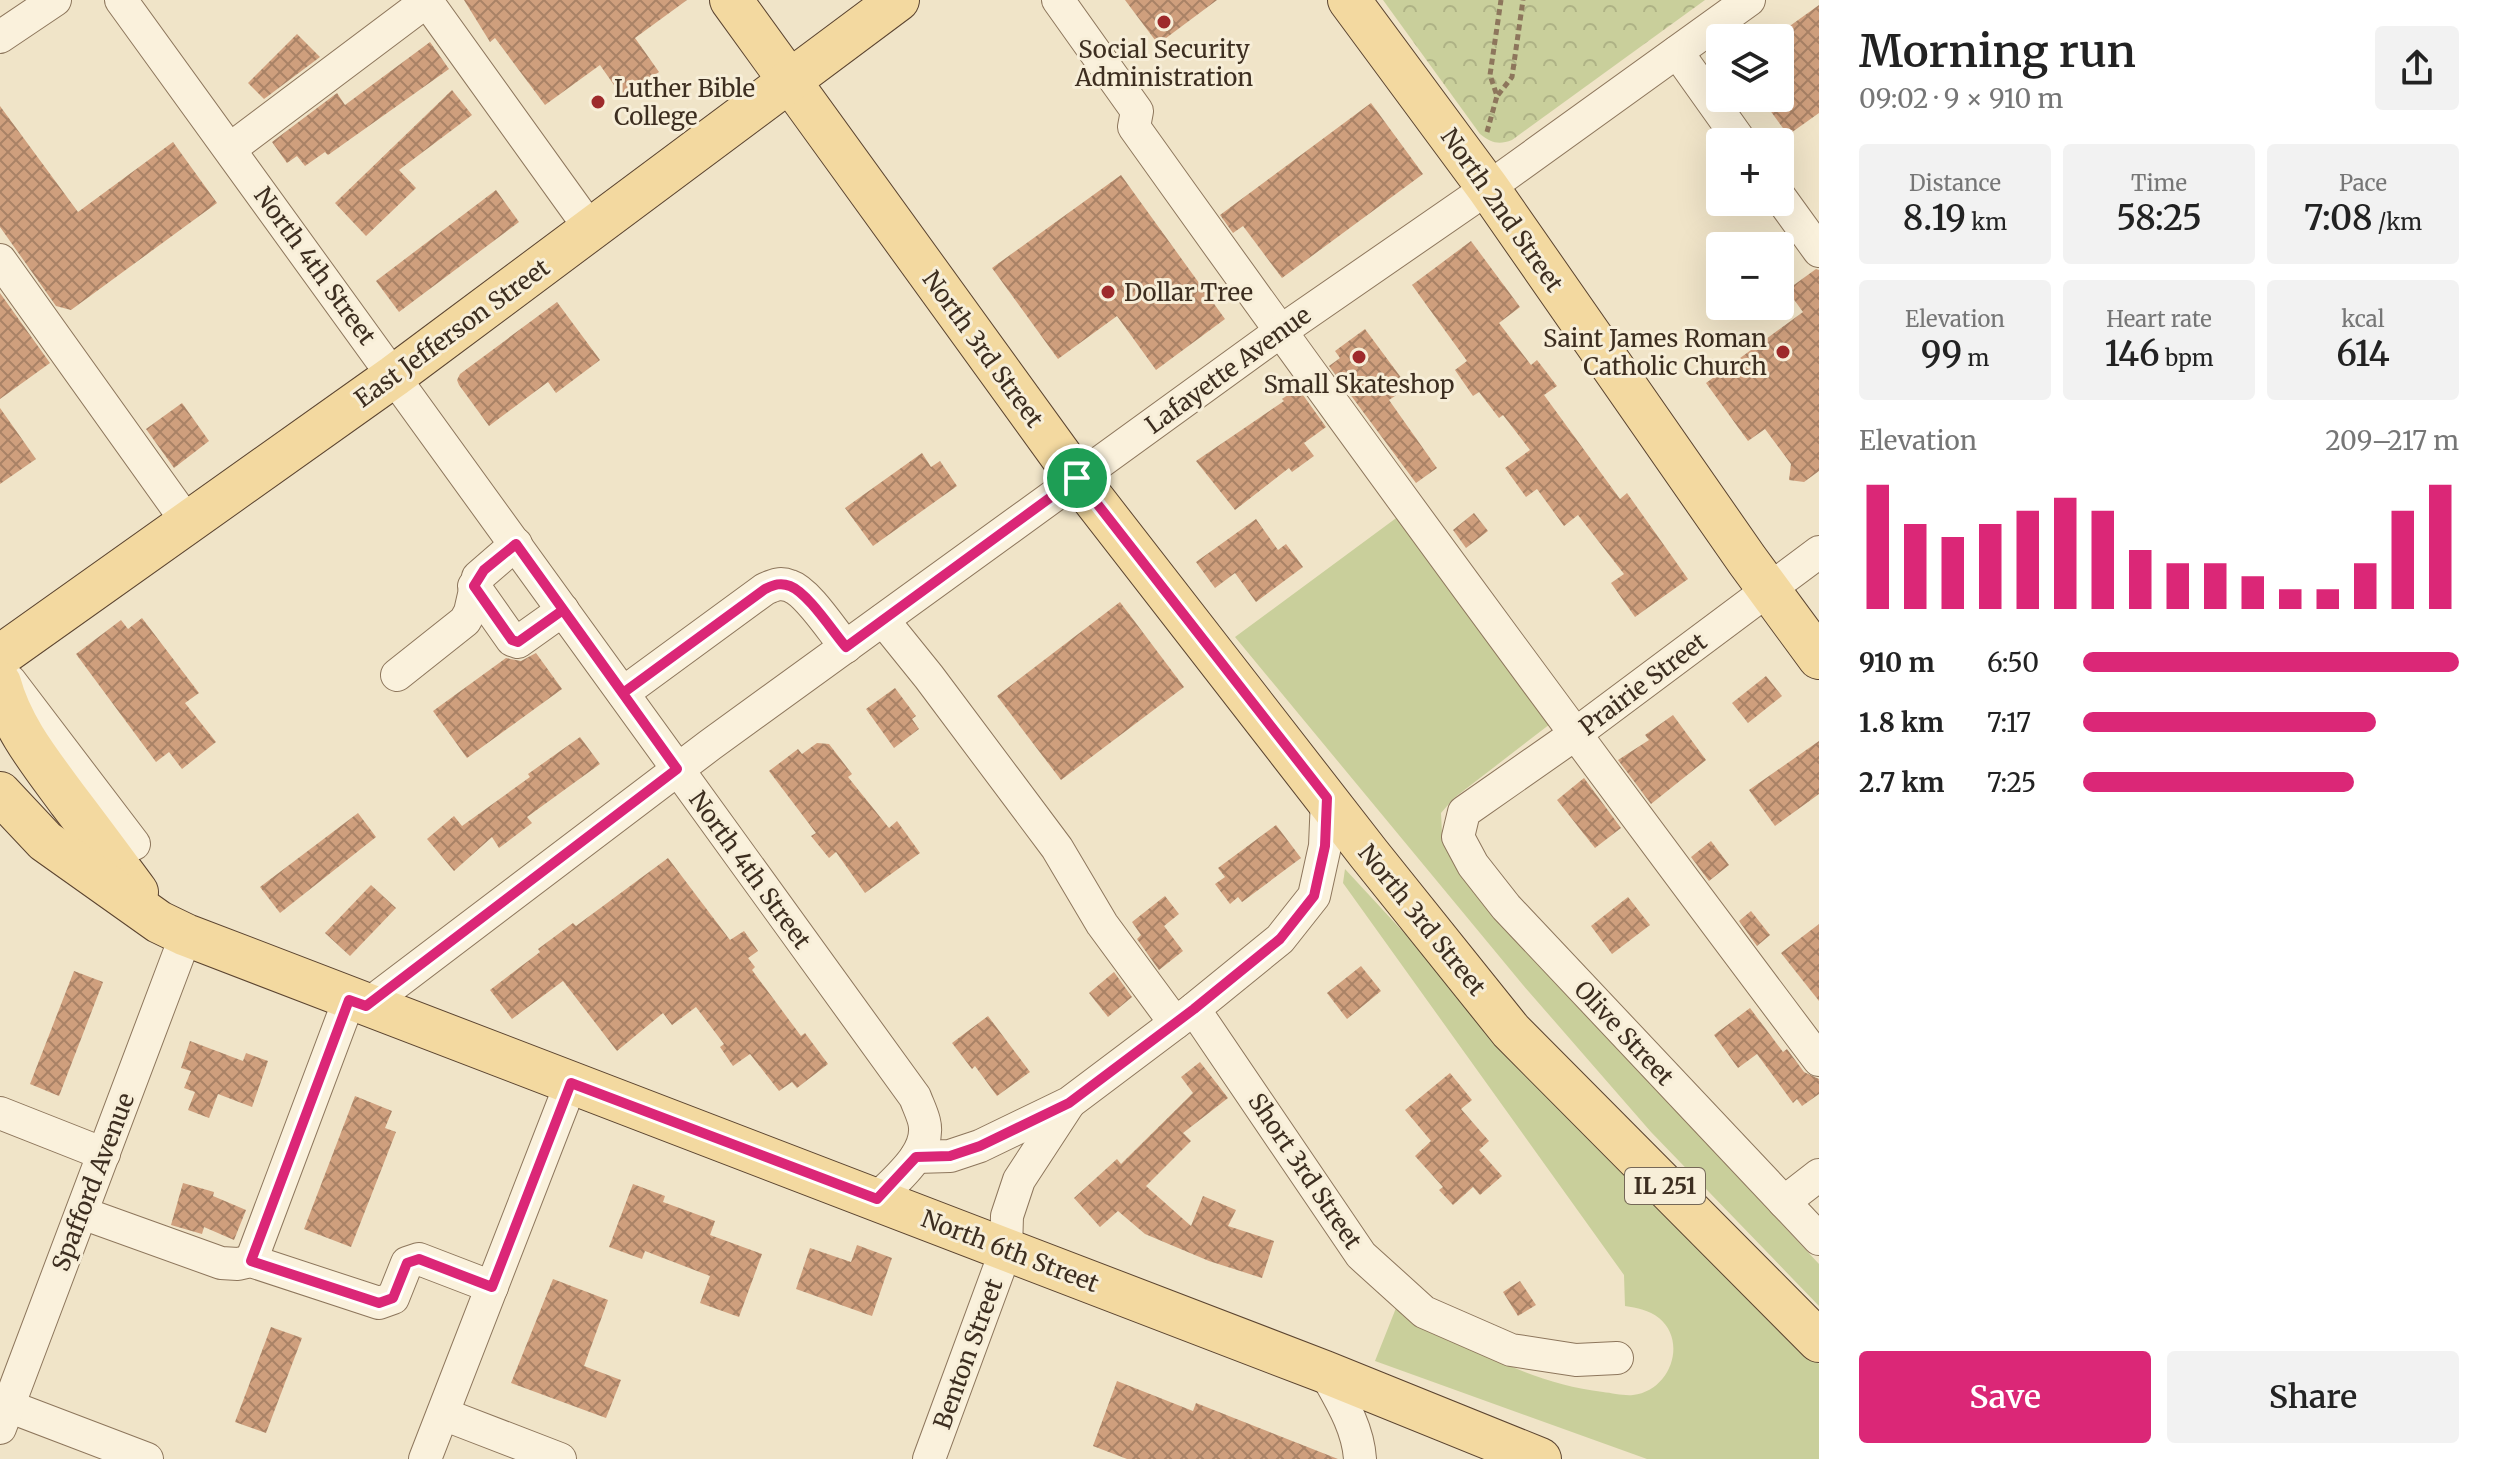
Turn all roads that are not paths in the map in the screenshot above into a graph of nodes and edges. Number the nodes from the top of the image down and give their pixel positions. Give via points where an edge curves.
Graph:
1 (55, 0) edge
2 (121, 0) edge
3 (426, 0) edge
4 (731, 0) edge
5 (898, 0) edge
6 (1058, 0) edge
7 (1349, 0) edge
8 (1749, 0) edge
9 (0, 37) edge
10 (1677, 52) junction
11 (789, 81) junction
12 (1731, 128) edge
13 (230, 149) junction
14 (1488, 188) junction
15 (1794, 216) edge
16 (592, 231) junction
17 (1819, 251) edge
18 (0, 260) edge
19 (1281, 331) junction
20 (394, 376) junction
21 (1077, 478) junction
22 (188, 523) junction
23 (516, 544) junction
24 (1819, 552) edge
25 (474, 586) junction
26 (1769, 590) junction
27 (563, 610) junction
28 (883, 620) junction
29 (846, 647) junction
30 (0, 656) edge
31 (1819, 658) edge
32 (0, 667) edge
33 (397, 675) dead end
34 (0, 683) edge
35 (623, 693) junction
36 (1574, 735) junction
37 (677, 769) junction
38 (0, 793) edge
39 (1327, 798) junction
40 (1464, 812) joint
41 (134, 844) dead end
42 (173, 928) junction
43 (358, 1003) junction
44 (1185, 1016) junction
45 (1819, 1060) edge
46 (571, 1083) junction
47 (1069, 1103) junction
48 (0, 1113) edge
49 (104, 1154) junction
50 (916, 1157) junction
51 (1819, 1175) edge
52 (877, 1199) junction
53 (1784, 1202) junction
54 (82, 1213) junction
55 (1819, 1239) edge
56 (1006, 1250) junction
57 (251, 1261) junction
58 (492, 1287) junction
59 (1819, 1341) edge
60 (1617, 1358) dead end
61 (1325, 1372) junction
62 (3, 1412) edge
63 (443, 1414) junction
64 (1527, 1453) edge
65 (147, 1459) edge
66 (425, 1459) edge
67 (560, 1459) edge
68 (929, 1459) edge
69 (1360, 1459) edge
70 (1563, 1459) edge

1 - 9 street
2 - 13 street, North 4th Street
3 - 13 street
3 - 16 street
4 - 11 main road, North 3rd Street / IL 251
5 - 11 main road, East Jefferson Street
6 - 19 street via 1137,111 1134,127
7 - 14 main road, North 2nd Street
8 - 10 street, Lafayette Avenue
10 - 12 street
10 - 14 street, Lafayette Avenue
11 - 16 main road, East Jefferson Street
11 - 21 main road, North 3rd Street / IL 251
13 - 20 street, North 4th Street
14 - 19 street, Lafayette Avenue
14 - 26 main road, North 2nd Street
15 - 17 street
16 - 20 main road, East Jefferson Street
18 - 22 street
19 - 21 street, Lafayette Avenue
19 - 36 street
20 - 22 main road, East Jefferson Street
20 - 23 street, North 4th Street
21 - 28 street, Lafayette Avenue
21 - 39 main road, North 3rd Street / IL 251
22 - 30 main road, East Jefferson Street
23 - 25 street via 484,570
23 - 27 street, North 4th Street
24 - 26 street, Prairie Street
25 - 27 street via 518,642
25 - 33 street via 465,621
26 - 31 main road, North 2nd Street
26 - 36 street, Prairie Street
27 - 35 street, North 4th Street
28 - 29 street, Lafayette Avenue
28 - 44 street, Short 3rd Street via 1057,848 1102,924
29 - 35 street via 800,591 777,584
29 - 37 street, Lafayette Avenue
32 - 41 street
34 - 42 main road via 34,754
35 - 37 street, North 4th Street
36 - 40 street, Prairie Street
36 - 45 street
37 - 43 street, Lafayette Avenue
37 - 50 street, North 4th Street via 915,1097 925,1123
38 - 42 main road, North 6th Street via 45,841
39 - 44 street via 1325,846 1314,896 1280,939
39 - 59 main road, North 3rd Street / IL 251 via 1511,1031
40 - 53 street, Olive Street via 1458,837 1506,907
42 - 43 main road, North 6th Street
42 - 49 street, Spafford Avenue
43 - 46 main road, North 6th Street
43 - 57 street
44 - 47 street
44 - 60 street, Short 3rd Street via 1361,1255 1424,1312 1511,1350 1576,1360
46 - 52 main road, North 6th Street
46 - 58 street
47 - 50 street via 980,1146 950,1156
47 - 56 street via 1019,1180 1007,1216
48 - 49 street
49 - 54 street, Spafford Avenue
50 - 52 street
51 - 53 street
52 - 56 main road, North 6th Street
53 - 55 street, Olive Street
54 - 57 street via 221,1263
54 - 62 street, Spafford Avenue
56 - 61 main road, North 6th Street
56 - 68 street, Benton Street
57 - 58 street via 379,1303 393,1298 407,1263 419,1259
58 - 63 street
61 - 64 main road, North 6th Street
61 - 69 street via 1346,1409
62 - 65 street
63 - 66 street
63 - 67 street
64 - 70 main road, North 6th Street

